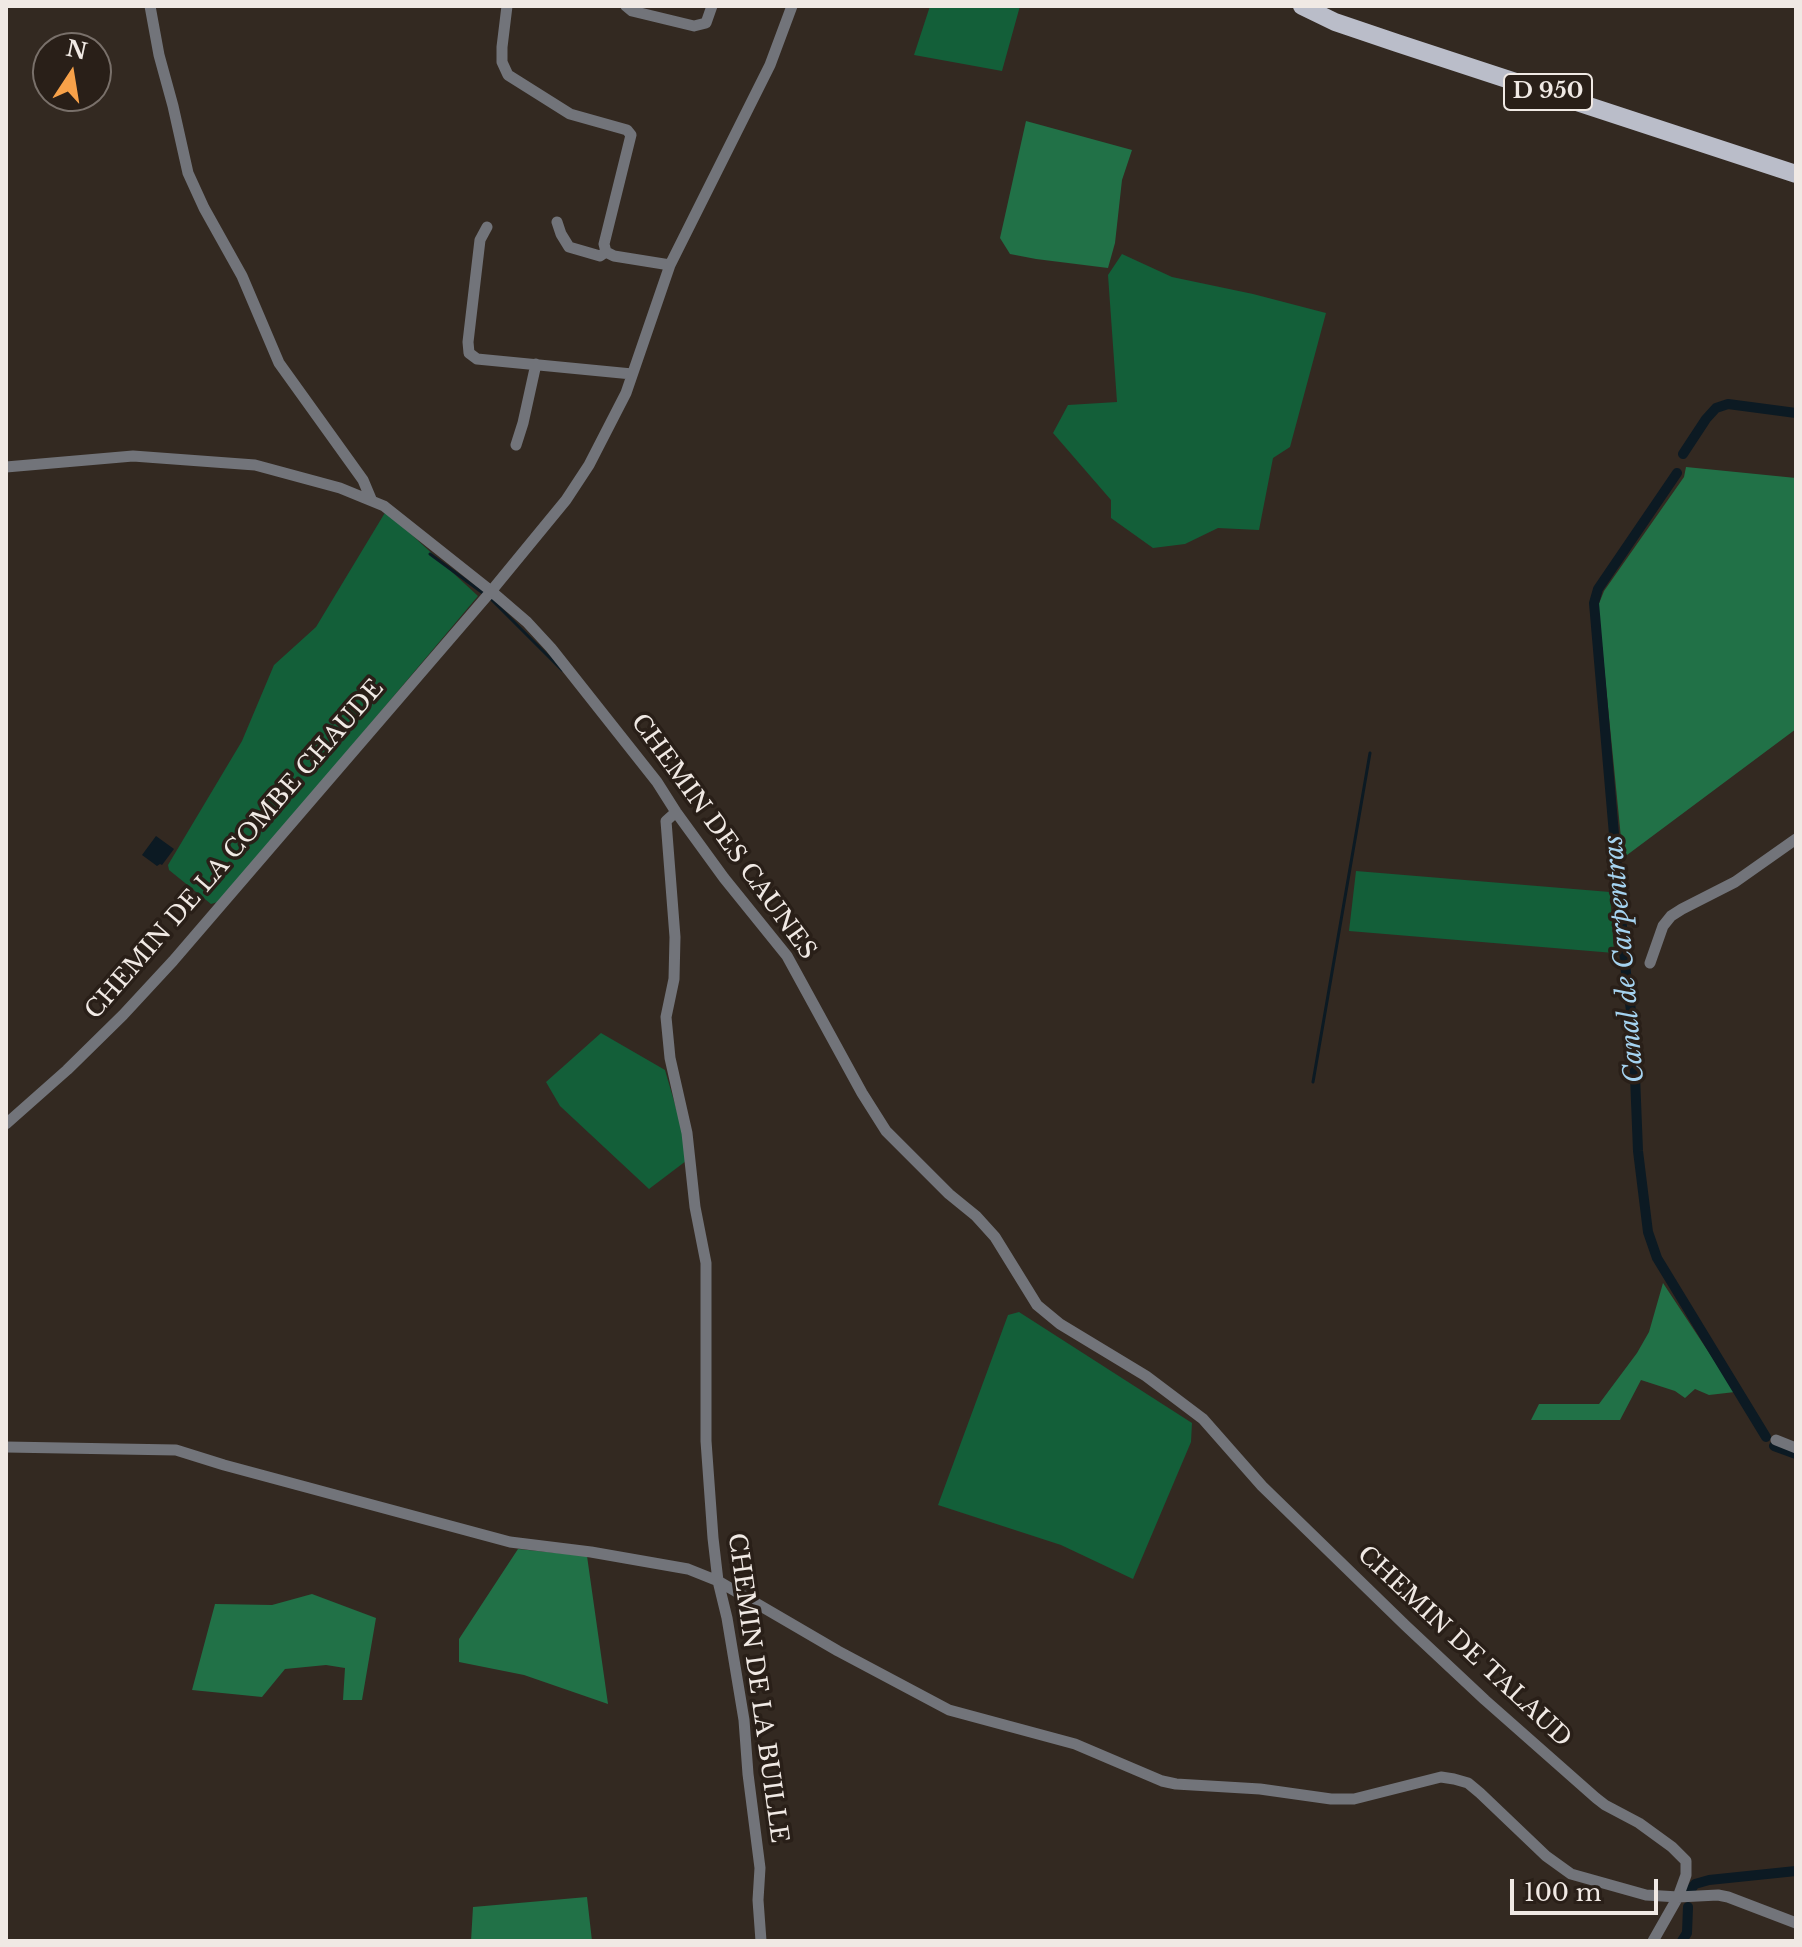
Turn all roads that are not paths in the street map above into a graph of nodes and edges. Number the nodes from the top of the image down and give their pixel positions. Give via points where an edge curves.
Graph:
1 (150, 6) edge
2 (507, 6) edge
3 (626, 6) edge
4 (712, 6) edge
5 (792, 6) edge
6 (1302, 6) edge
7 (1796, 174) edge
8 (557, 222) dead end
9 (487, 227) dead end
10 (606, 252) junction
11 (670, 265) junction
12 (536, 364) junction
13 (632, 374) junction
14 (516, 445) dead end
15 (6, 467) edge
16 (371, 499) junction
17 (488, 594) junction
18 (676, 812) junction
19 (1796, 839) edge
20 (1650, 963) dead end
21 (6, 1124) edge
22 (1203, 1419) joint
23 (1776, 1440) dead end
24 (6, 1447) edge
25 (1796, 1448) edge
26 (718, 1581) junction
27 (1678, 1897) junction
28 (1796, 1923) edge
29 (761, 1941) edge
30 (1653, 1941) edge

1 - 16 street via 188,173 242,276 279,363 363,480
2 - 10 street via 502,62 508,75 570,114 631,135
3 - 4 street via 694,26 706,23
5 - 11 street, CHEMIN DE LA COMBE CHAUDE via 770,65
6 - 7 main road, D 950 via 1335,22
8 - 10 street via 569,247 600,256
9 - 12 street via 480,240 469,353 477,359
10 - 11 street
11 - 13 street, CHEMIN DE LA COMBE CHAUDE
12 - 13 street
12 - 14 street
13 - 17 street, CHEMIN DE LA COMBE CHAUDE via 589,465
15 - 16 street via 133,456 255,465
16 - 17 street, CHEMIN DES CAUNES via 400,517
17 - 18 street, CHEMIN DES CAUNES via 527,622 569,669
17 - 21 street, CHEMIN DE LA COMBE CHAUDE via 173,961
18 - 22 street, CHEMIN DES CAUNES via 787,956 886,1131 995,1237 1037,1305
18 - 26 street, CHEMIN DE LA BUILLE via 666,821 675,937 666,1017 706,1263 706,1441
19 - 20 street via 1735,882 1671,916
22 - 27 street, CHEMIN DE TALAUD via 1262,1486 1448,1666 1596,1798 1681,1856 1687,1867
23 - 25 street
24 - 26 street via 176,1450 510,1542 688,1569
26 - 27 street via 949,1710 1075,1744 1162,1781 1354,1799 1441,1777 1454,1779 1468,1783 1571,1874 1646,1895
26 - 29 street, CHEMIN DE LA BUILLE via 744,1720 760,1868
27 - 28 street via 1728,1897
27 - 30 street

